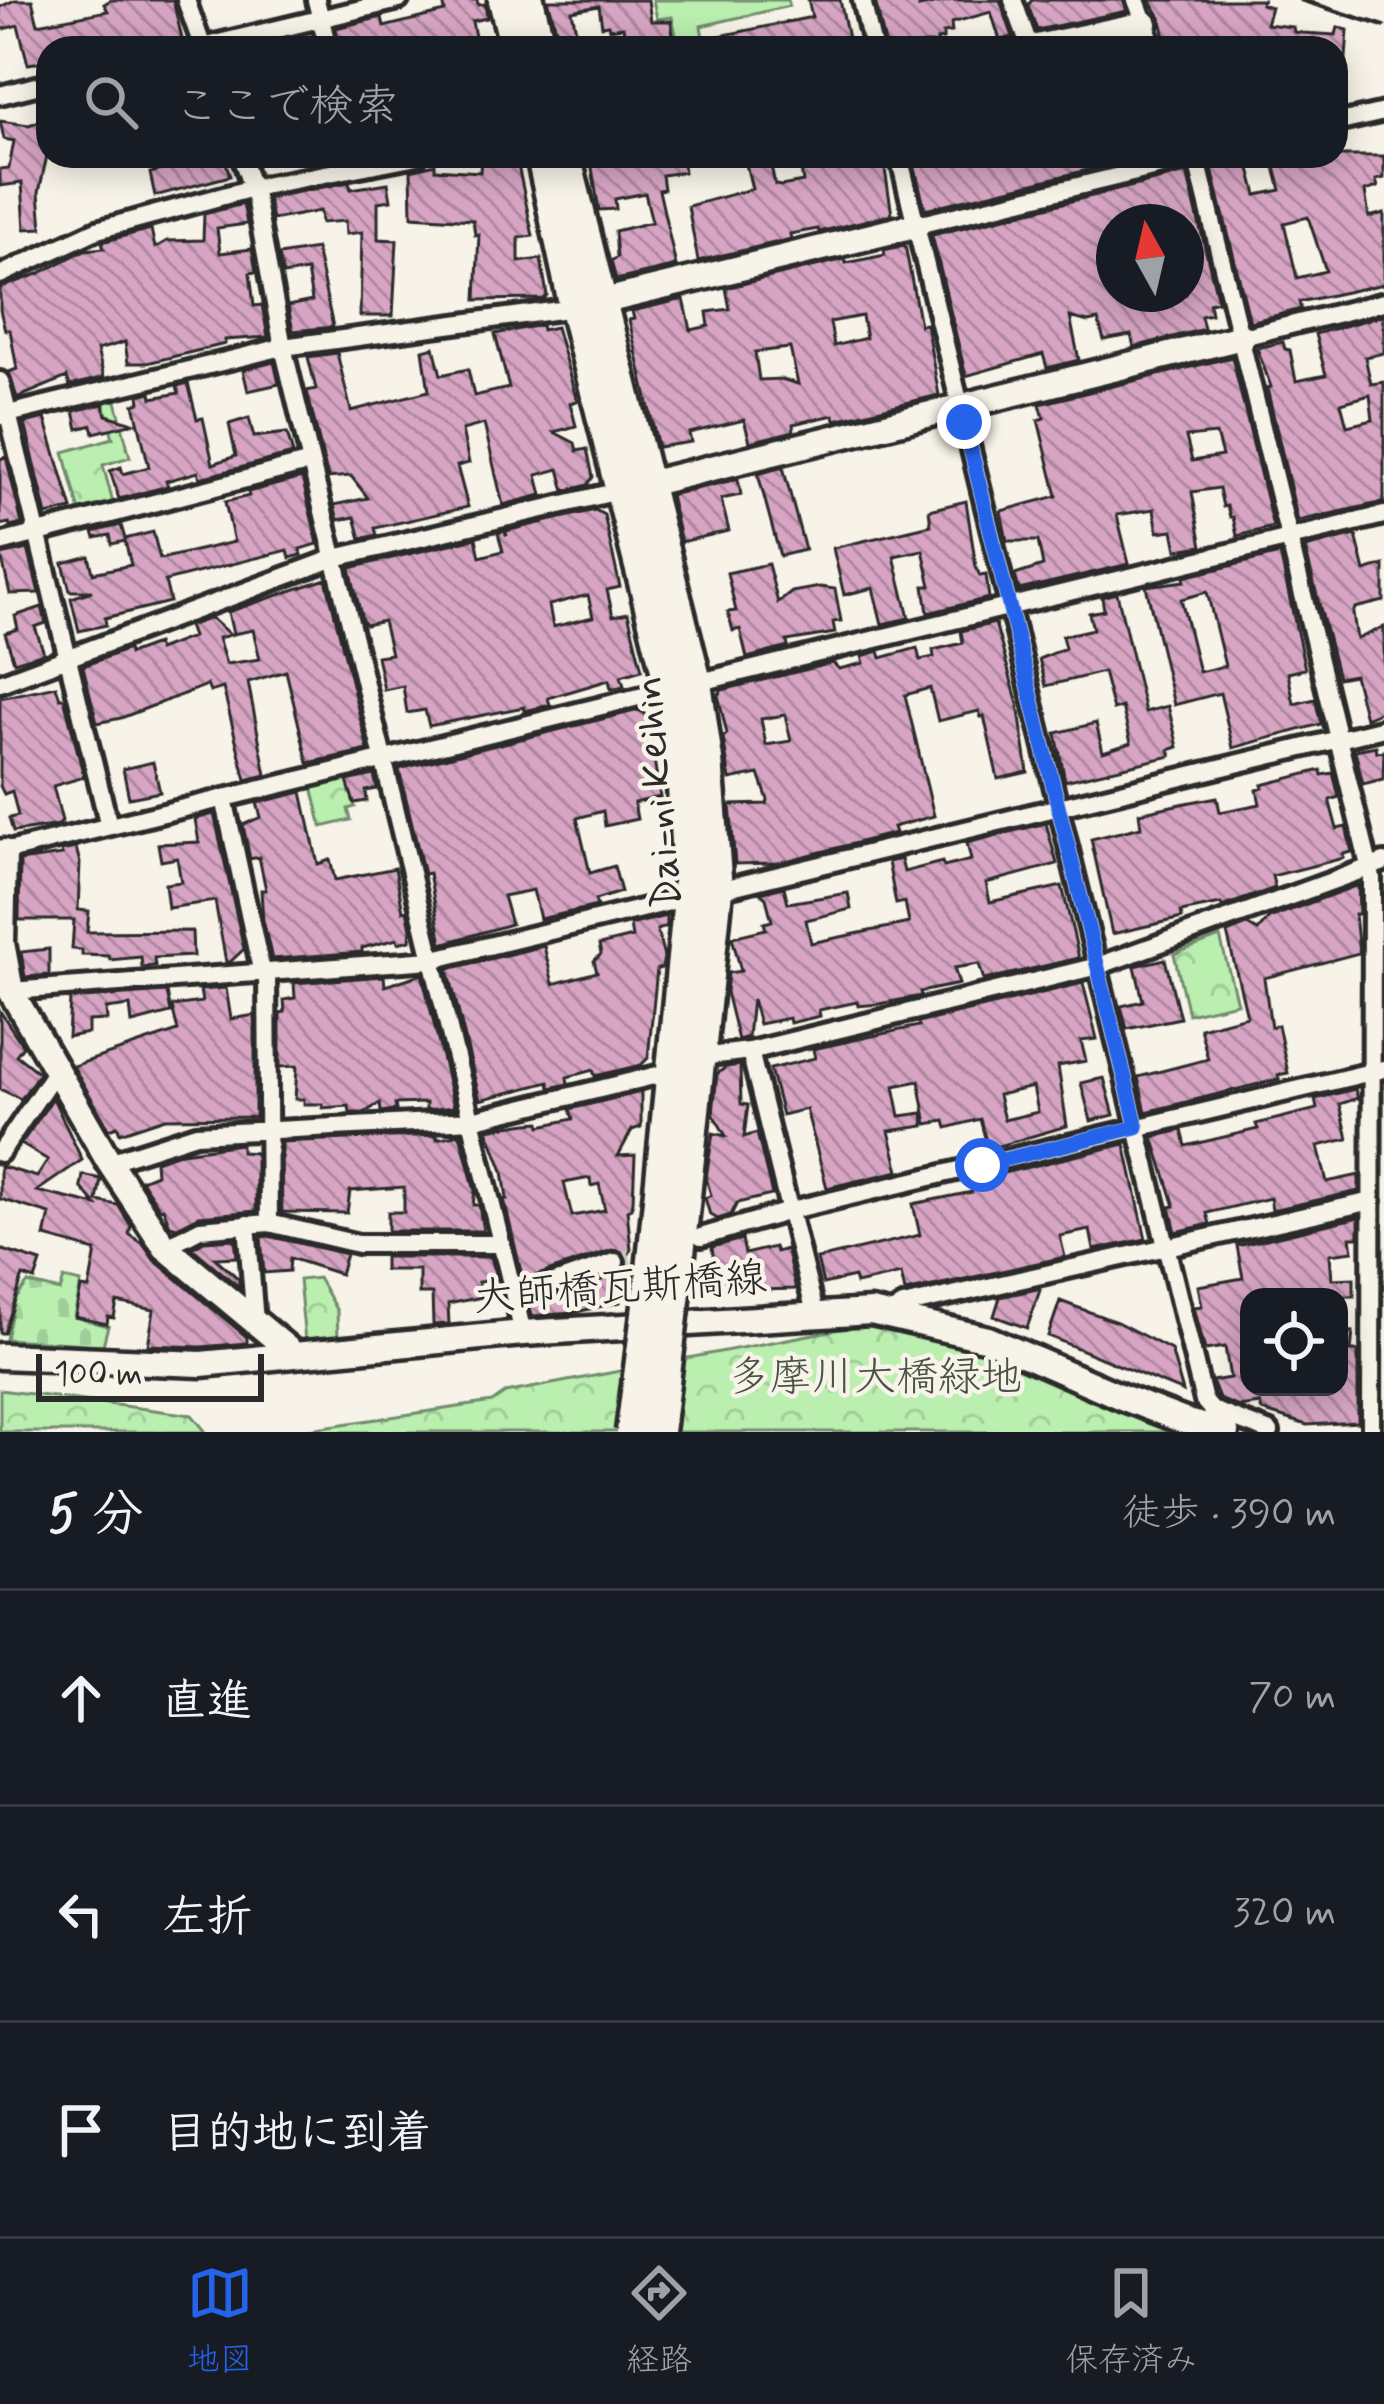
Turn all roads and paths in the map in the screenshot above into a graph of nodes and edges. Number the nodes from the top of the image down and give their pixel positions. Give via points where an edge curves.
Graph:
1 (186, 0) edge
2 (399, 0) edge
3 (504, 0) edge
4 (528, 0) edge
5 (862, 0) edge
6 (1013, 0) edge
7 (318, 9) edge
8 (1145, 24) edge
9 (198, 36) edge
10 (238, 36) edge
11 (513, 36) edge
12 (537, 36) edge
13 (870, 36) edge
14 (1026, 36) edge
15 (1088, 36) edge
16 (36, 86) edge
17 (0, 95) edge
18 (1384, 112) edge
19 (1348, 121) edge
20 (246, 168) edge
21 (331, 168) edge
22 (546, 168) edge
23 (567, 168) edge
24 (902, 168) edge
25 (1150, 168) edge
26 (1201, 168) edge
27 (253, 188) junction
28 (917, 226) junction
29 (0, 275) edge
30 (1384, 302) edge
31 (587, 305) junction
32 (1242, 338) junction
33 (284, 346) junction
34 (0, 381) edge
35 (961, 406) junction
36 (4, 415) edge
37 (311, 462) junction
38 (635, 487) junction
39 (1384, 515) edge
40 (37, 533) junction
41 (1290, 538) junction
42 (0, 543) edge
43 (335, 558) junction
44 (1010, 605) junction
45 (68, 658) junction
46 (0, 683) edge
47 (683, 686) junction
48 (1384, 728) edge
49 (1338, 739) junction
50 (384, 760) junction
51 (224, 798) junction
52 (1057, 808) junction
53 (109, 826) junction
54 (1, 846) edge
55 (1376, 864) edge
56 (703, 894) junction
57 (1, 942) edge
58 (431, 960) junction
59 (1098, 966) junction
60 (265, 974) junction
61 (11, 991) junction
62 (750, 1051) junction
63 (701, 1057) junction
64 (57, 1069) junction
65 (1377, 1071) edge
66 (670, 1072) junction
67 (472, 1120) junction
68 (1137, 1127) junction
69 (270, 1131) junction
70 (1378, 1149) edge
71 (0, 1154) edge
72 (109, 1162) junction
73 (1372, 1201) junction
74 (791, 1211) junction
75 (269, 1223) junction
76 (247, 1224) junction
77 (701, 1237) dead end
78 (501, 1244) junction
79 (165, 1247) junction
80 (1167, 1249) junction
81 (615, 1262) tunnel mouth
82 (662, 1291) junction
83 (514, 1297) junction
84 (815, 1313) junction
85 (891, 1314) junction
86 (255, 1323) junction
87 (524, 1333) junction
88 (0, 1355) edge
89 (295, 1355) junction
90 (1375, 1422) edge
91 (632, 1432) edge
92 (658, 1432) edge
93 (1226, 1432) edge
94 (1270, 1432) edge

1 - 9 street
2 - 7 street
3 - 11 highway
4 - 12 highway
5 - 13 street
6 - 14 street
7 - 10 street
8 - 15 street
16 - 17 street
18 - 19 street
20 - 27 street
21 - 27 street
22 - 31 highway, Dai-ni Keihin
23 - 31 highway, Dai-ni Keihin
24 - 28 street
25 - 28 street
26 - 32 street
27 - 29 street via 97,230
27 - 33 street
28 - 31 street
28 - 35 street
30 - 32 street
31 - 33 street
31 - 38 highway, Dai-ni Keihin
32 - 35 street
32 - 41 street
33 - 36 street
33 - 37 street
34 - 36 street
35 - 38 street
35 - 44 street
36 - 40 street
37 - 40 street
37 - 43 street
38 - 43 street
38 - 47 highway, Dai-ni Keihin
39 - 41 street
40 - 42 street
40 - 45 street
41 - 44 street
41 - 49 street
43 - 45 street
43 - 50 street
44 - 47 street
44 - 52 street
45 - 46 street
45 - 53 street
47 - 50 street
47 - 56 highway, Dai-ni Keihin via 682,767
48 - 49 street
49 - 52 street
49 - 55 street
50 - 51 street
50 - 58 street
51 - 53 street
51 - 60 street
52 - 56 street
52 - 59 street
53 - 54 street
54 - 57 street
55 - 59 street
55 - 65 street
56 - 58 street
56 - 63 highway, Dai-ni Keihin
56 - 66 highway, Dai-ni Keihin
57 - 61 street
58 - 60 street
58 - 67 street
59 - 62 street
59 - 68 street
60 - 61 street
60 - 69 street
61 - 64 street
62 - 63 street
62 - 74 street
63 - 82 highway, Dai-ni Keihin
64 - 71 street
64 - 72 street
65 - 68 street
65 - 70 street
66 - 67 street
66 - 82 highway, Dai-ni Keihin
67 - 69 street
67 - 78 street
68 - 74 street
68 - 80 street
69 - 72 street via 196,1134
69 - 75 street
70 - 73 street
72 - 79 street
73 - 80 street
73 - 90 street
74 - 77 street
74 - 84 street
75 - 76 street
75 - 78 street via 358,1244
76 - 79 street via 200,1229
76 - 86 street
78 - 83 street
79 - 86 street
80 - 85 street
80 - 94 street via 1204,1401
81 - 83 street
82 - 91 highway, Dai-ni Keihin, bridge
82 - 92 highway, Dai-ni Keihin, bridge
83 - 87 street
84 - 85 street, 大師橋瓦斯橋線
84 - 87 street, 大師橋瓦斯橋線
85 - 93 street, 大師橋瓦斯橋線 via 988,1340
86 - 89 street
87 - 89 street, 大師橋瓦斯橋線
88 - 89 street, 大師橋瓦斯橋線 via 161,1365

